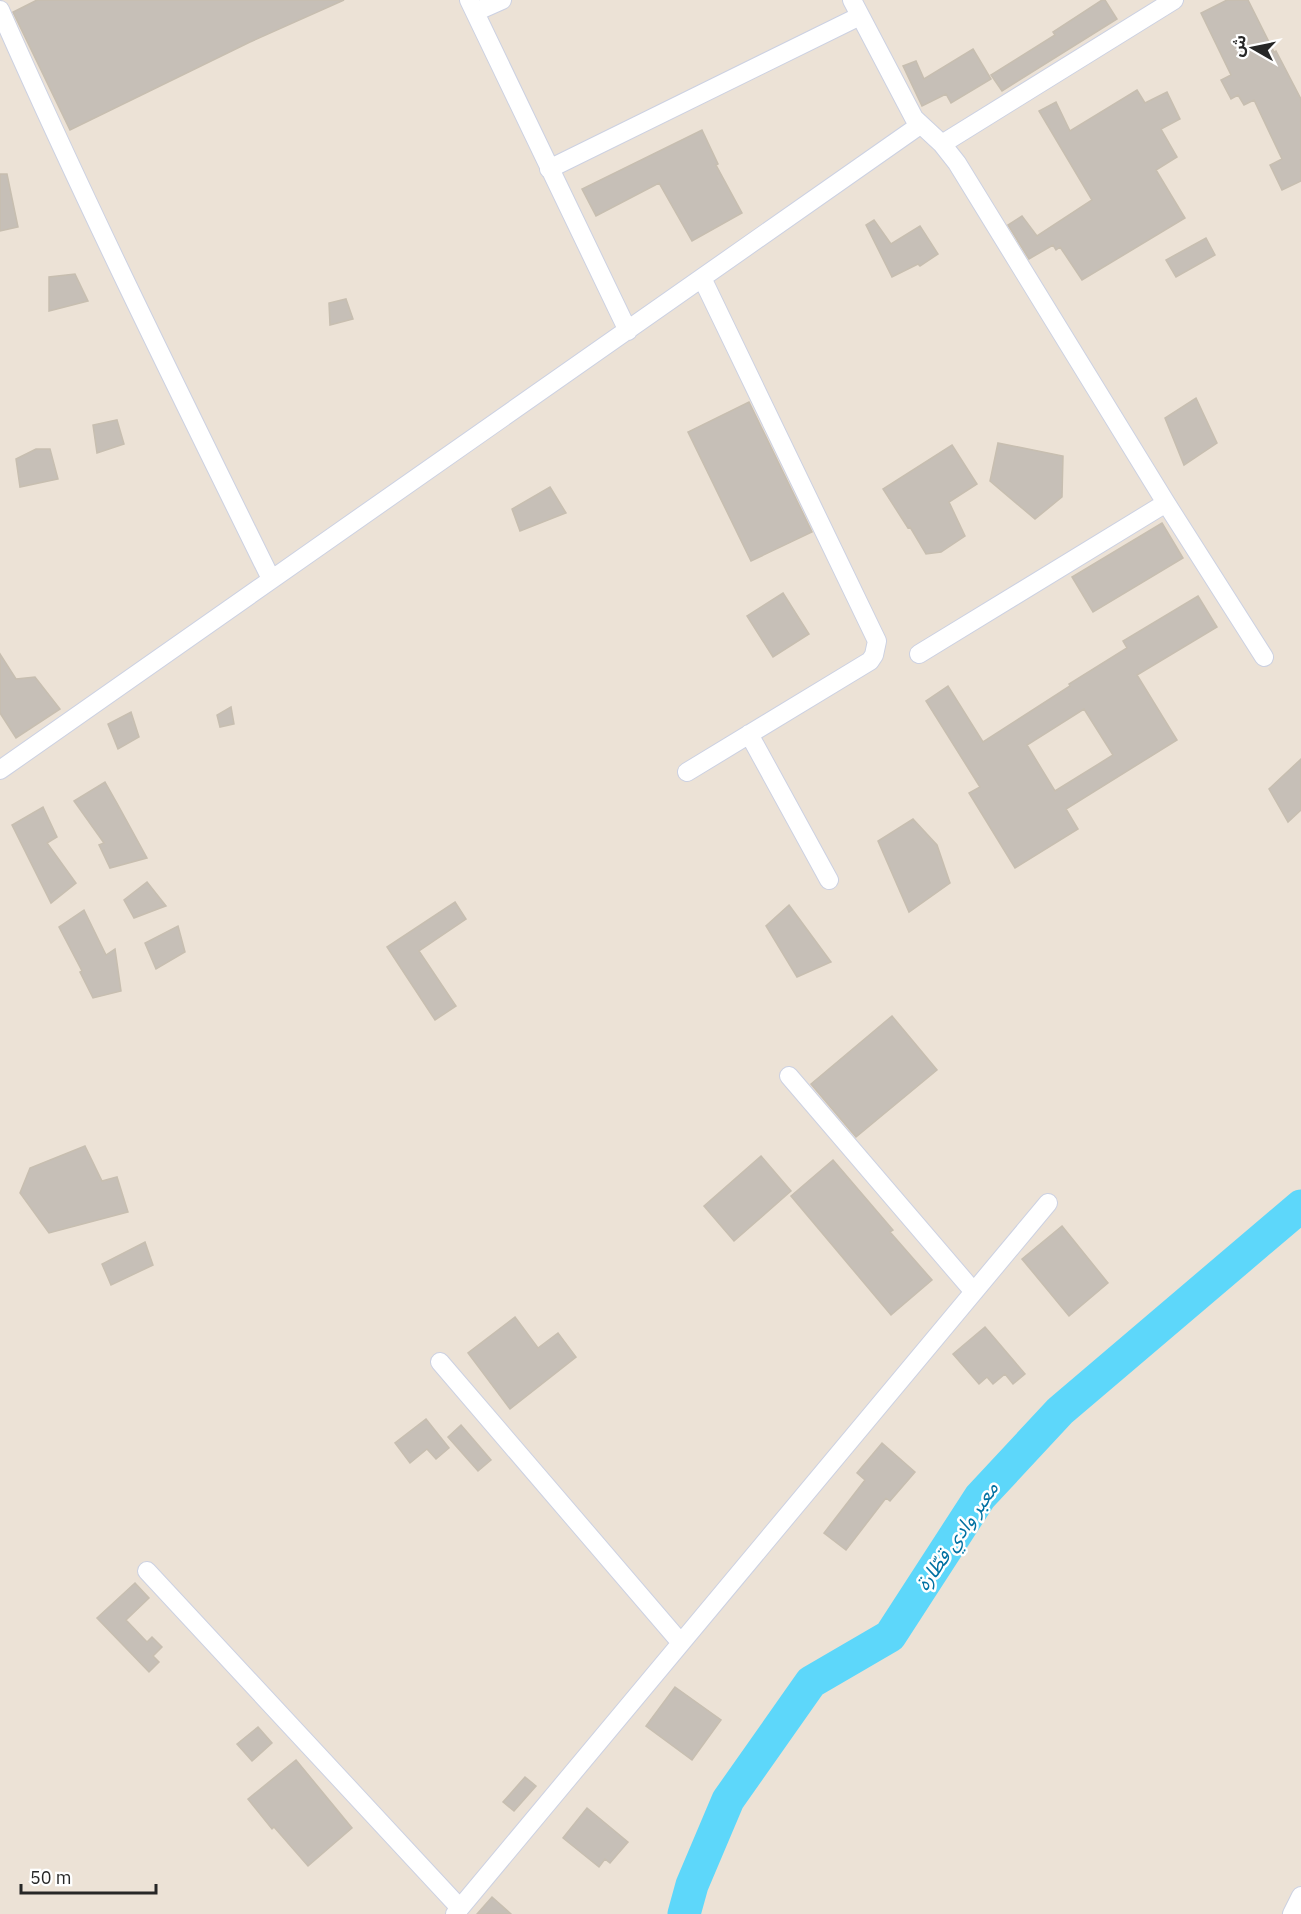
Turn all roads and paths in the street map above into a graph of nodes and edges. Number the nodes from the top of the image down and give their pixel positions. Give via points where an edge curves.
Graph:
1 (502, 0) edge
2 (1174, 0) edge
3 (472, 6) edge
4 (856, 8) edge
5 (0, 10) edge
6 (920, 126) junction
7 (942, 144) junction
8 (549, 169) junction
9 (703, 280) junction
10 (628, 331) junction
11 (1166, 503) junction
12 (271, 579) junction
13 (919, 654) dead end
14 (1264, 657) dead end
15 (749, 734) junction
16 (0, 770) edge
17 (687, 772) dead end
18 (829, 880) dead end
19 (789, 1076) dead end
20 (1048, 1203) dead end
21 (974, 1292) junction
22 (440, 1362) dead end
23 (147, 1571) dead end
24 (681, 1643) junction
25 (1301, 1896) edge
26 (458, 1911) edge
27 (1292, 1914) edge

1 - 3 street
2 - 7 street
3 - 8 street
4 - 6 street
4 - 8 street
5 - 12 street via 55,136
6 - 7 street
6 - 9 street
7 - 11 street
8 - 10 street
9 - 10 street
9 - 15 street via 877,640 870,661
10 - 12 street
11 - 13 street
11 - 14 street
12 - 16 street
15 - 17 street
15 - 18 street
19 - 21 street
20 - 21 street
21 - 24 street
22 - 24 street
23 - 26 street
24 - 26 street
25 - 27 street

